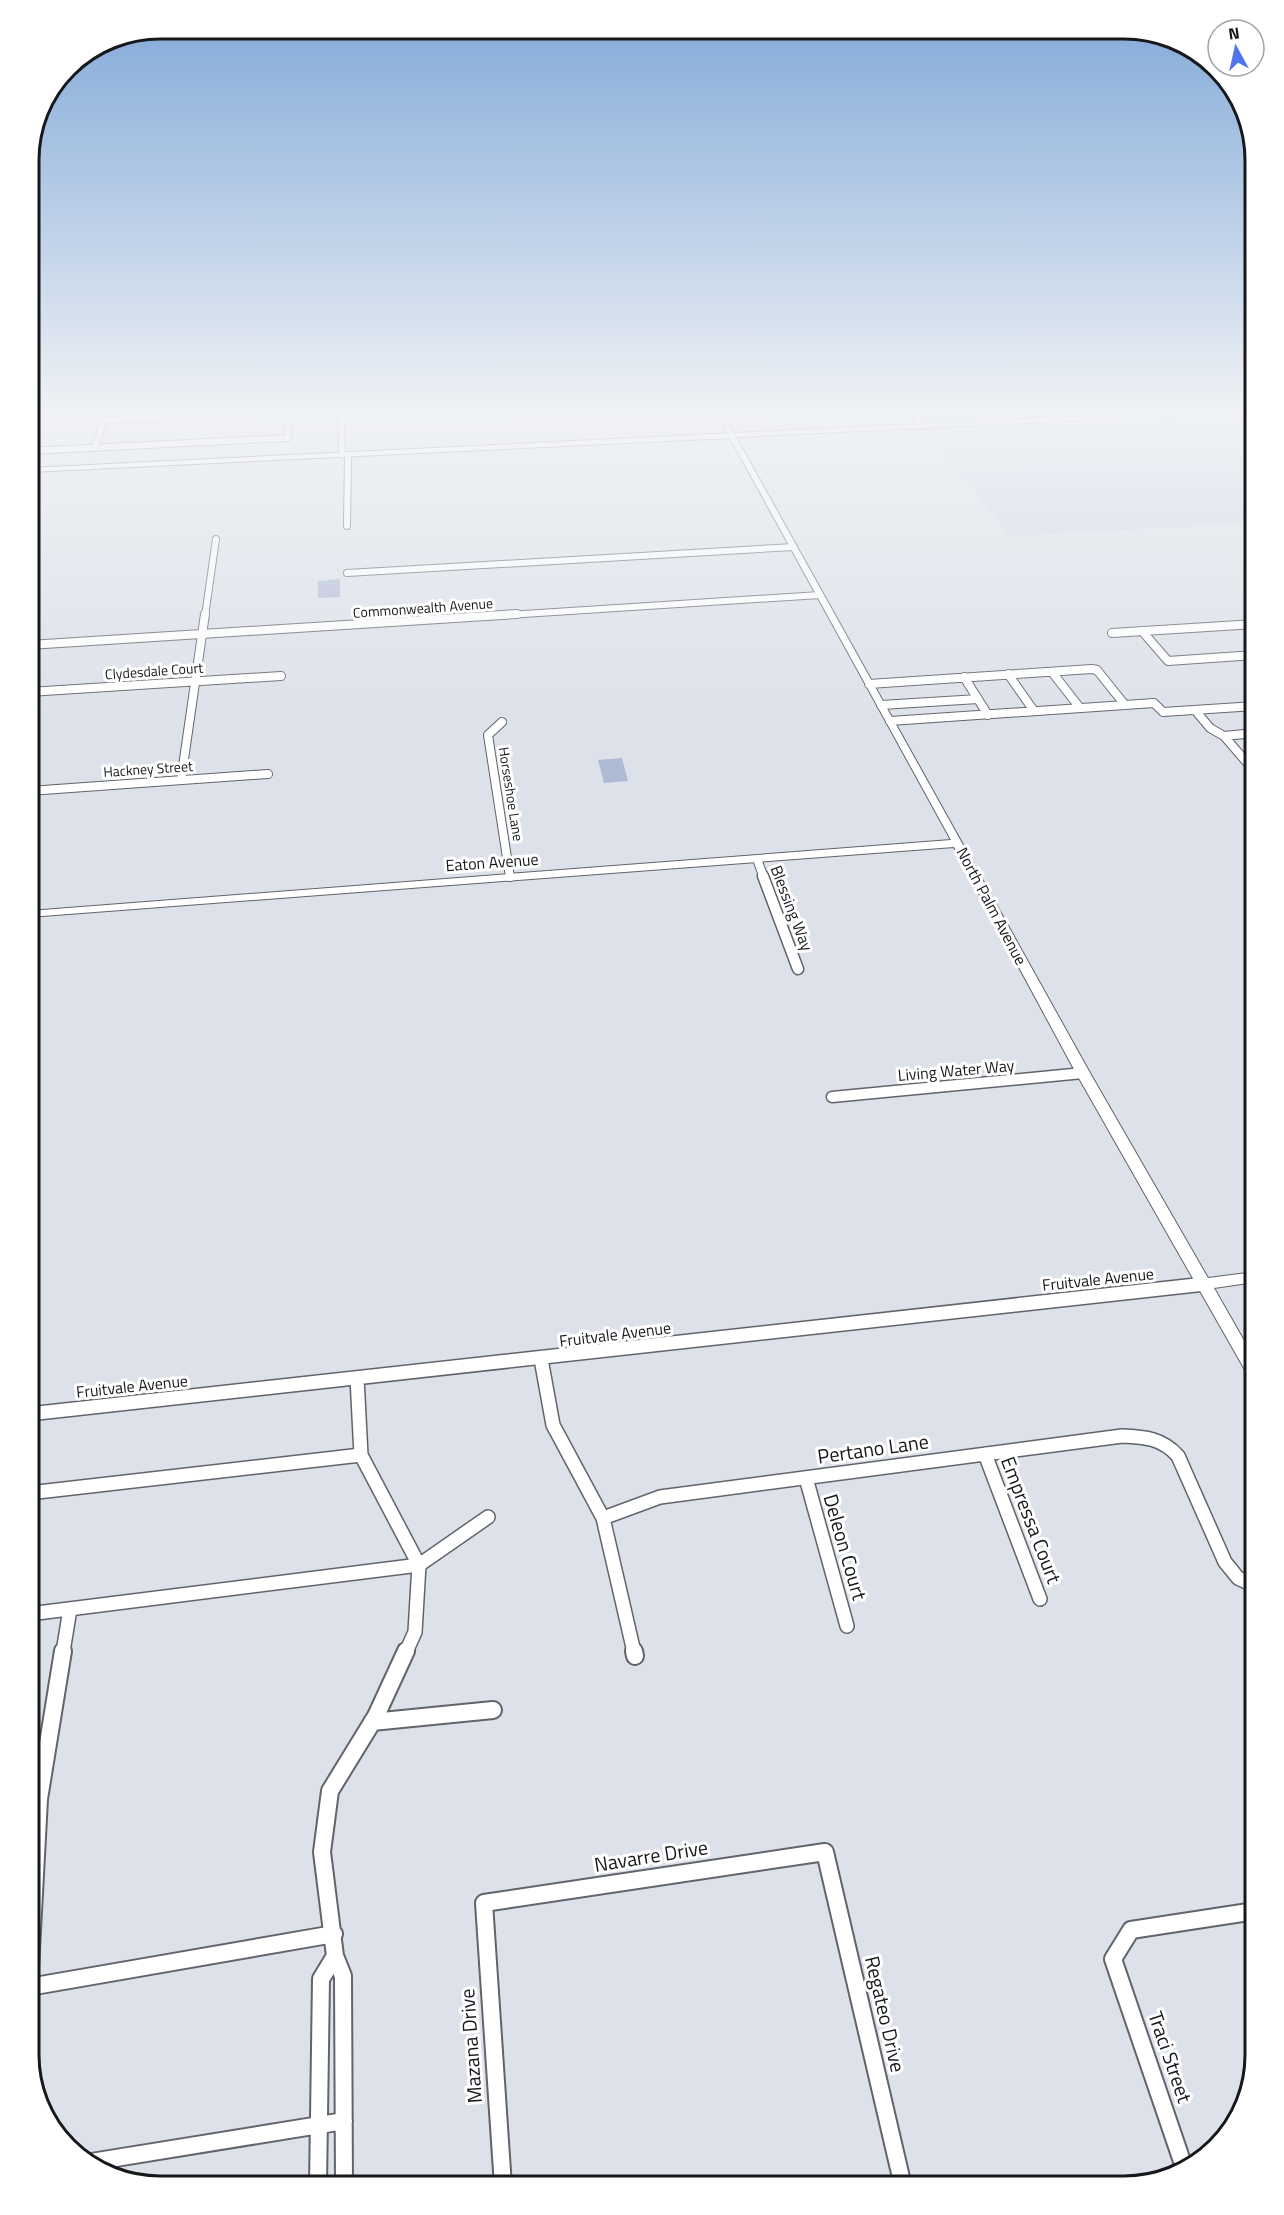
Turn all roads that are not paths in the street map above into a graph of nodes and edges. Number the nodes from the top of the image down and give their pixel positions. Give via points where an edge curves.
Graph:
1 (346, 515) edge
2 (776, 515) edge
3 (346, 526) dead end
4 (216, 539) dead end
5 (794, 547) junction
6 (347, 573) dead end
7 (820, 595) junction
8 (1245, 625) edge
9 (1142, 631) junction
10 (1112, 633) dead end
11 (203, 634) junction
12 (39, 644) edge
13 (1245, 655) edge
14 (1052, 672) junction
15 (1008, 674) junction
16 (281, 676) dead end
17 (964, 677) junction
18 (196, 681) junction
19 (869, 684) junction
20 (39, 691) edge
21 (978, 699) junction
22 (881, 705) junction
23 (1125, 705) junction
24 (1245, 707) edge
25 (1080, 708) junction
26 (1195, 710) junction
27 (1034, 711) junction
28 (988, 714) junction
29 (502, 722) dead end
30 (890, 722) junction
31 (1245, 734) edge
32 (1224, 736) junction
33 (1245, 760) edge
34 (268, 774) dead end
35 (181, 780) junction
36 (39, 790) edge
37 (958, 843) junction
38 (757, 858) junction
39 (510, 877) junction
40 (39, 914) edge
41 (798, 969) dead end
42 (1083, 1073) junction
43 (832, 1097) dead end
44 (1245, 1279) edge
45 (1205, 1284) junction
46 (1245, 1354) edge
47 (541, 1359) junction
48 (357, 1378) junction
49 (39, 1413) edge
50 (985, 1454) junction
51 (361, 1455) junction
52 (806, 1478) junction
53 (39, 1492) edge
54 (488, 1518) dead end
55 (603, 1518) junction
56 (419, 1565) junction
57 (1245, 1581) edge
58 (1040, 1599) dead end
59 (70, 1609) junction
60 (39, 1613) edge
61 (847, 1626) dead end
62 (635, 1656) dead end
63 (493, 1710) dead end
64 (372, 1722) junction
65 (39, 1799) edge
66 (825, 1852) joint
67 (484, 1903) joint
68 (1245, 1913) edge
69 (334, 1934) junction
70 (335, 1956) junction
71 (39, 1985) edge
72 (344, 2121) junction
73 (319, 2124) junction
74 (100, 2160) edge
75 (1182, 2161) edge
76 (318, 2176) edge
77 (344, 2176) edge
78 (502, 2176) edge
79 (901, 2176) edge

1 - 3 street
2 - 5 street, North Palm Avenue
4 - 11 street
5 - 6 street
5 - 7 street, North Palm Avenue
7 - 11 street, Commonwealth Avenue
7 - 19 street, North Palm Avenue
8 - 9 street
9 - 10 street
9 - 13 street via 1168,661
11 - 12 street, Commonwealth Avenue
11 - 18 street
14 - 15 street
14 - 23 street via 1097,670
14 - 25 street
15 - 17 street
15 - 27 street
16 - 18 street, Clydesdale Court
17 - 19 street
17 - 21 street
18 - 20 street, Clydesdale Court
18 - 35 street
19 - 22 street, North Palm Avenue
21 - 22 street
21 - 28 street
22 - 30 street, North Palm Avenue
23 - 25 street
23 - 26 street via 1154,703 1163,712
24 - 26 street
25 - 27 street
26 - 32 street via 1210,728
27 - 28 street
28 - 30 street
29 - 39 street, Horseshoe Lane via 488,735
30 - 37 street, North Palm Avenue
31 - 32 street
32 - 33 street
34 - 35 street, Hackney Street
35 - 36 street, Hackney Street
37 - 38 street, Eaton Avenue
37 - 42 street, North Palm Avenue
38 - 39 street, Eaton Avenue
38 - 41 street, Blessing Way
39 - 40 street, Eaton Avenue
42 - 43 street, Living Water Way
42 - 45 street, North Palm Avenue
44 - 45 street
45 - 46 street, North Palm Avenue
45 - 47 street, Fruitvale Avenue
47 - 48 street, Fruitvale Avenue
47 - 55 street via 553,1425
48 - 49 street, Fruitvale Avenue
48 - 51 street
50 - 52 street, Pertano Lane
50 - 57 street, Pertano Lane via 1122,1436 1152,1437 1169,1445 1178,1456 1225,1562
50 - 58 street, Empressa Court
51 - 53 street
51 - 56 street
52 - 55 street, Pertano Lane via 660,1497
52 - 61 street, Deleon Court
54 - 56 street
55 - 62 street
56 - 59 street
56 - 64 street via 416,1632
59 - 60 street
59 - 65 street
63 - 64 street
64 - 69 street via 330,1791 321,1852
66 - 67 street, Navarre Drive
66 - 79 street, Regateo Drive
67 - 78 street, Mazana Drive
68 - 75 street, Traci Street via 1131,1930 1113,1959
69 - 70 street
69 - 71 street
70 - 72 street via 343,1976
70 - 73 street via 321,1979
72 - 73 street
72 - 77 street
73 - 74 street
73 - 76 street

